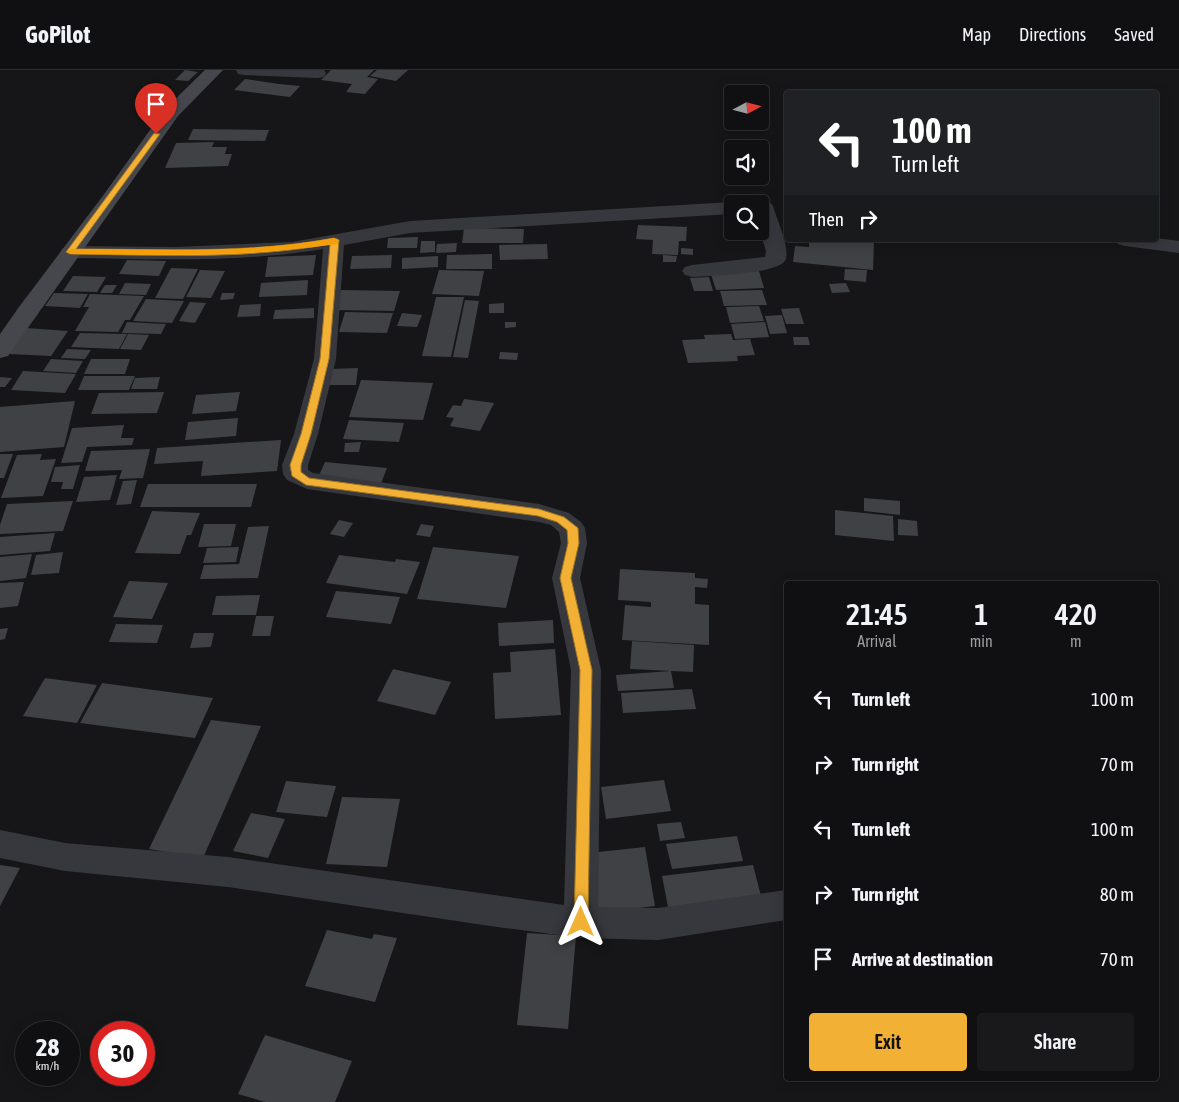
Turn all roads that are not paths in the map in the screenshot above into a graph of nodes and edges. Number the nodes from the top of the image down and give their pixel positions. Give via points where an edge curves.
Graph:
1 (215, 70) edge
2 (244, 70) edge
3 (318, 73) dead end
4 (724, 208) edge
5 (769, 216) edge
6 (334, 240) junction
7 (1140, 242) edge
8 (1179, 247) edge
9 (70, 252) junction
10 (692, 271) dead end
11 (0, 352) edge
12 (0, 844) edge
13 (784, 906) edge
14 (581, 922) junction

1 - 9 street via 182,100
2 - 3 street
4 - 6 street via 410,227
5 - 10 street via 775,261
6 - 9 street via 292,248 223,252
6 - 14 street via 325,359 295,465 296,474 306,482 539,513 572,528 574,543 566,578 586,670
7 - 8 street
9 - 11 street
12 - 14 street via 65,857 228,872
13 - 14 street via 658,924

